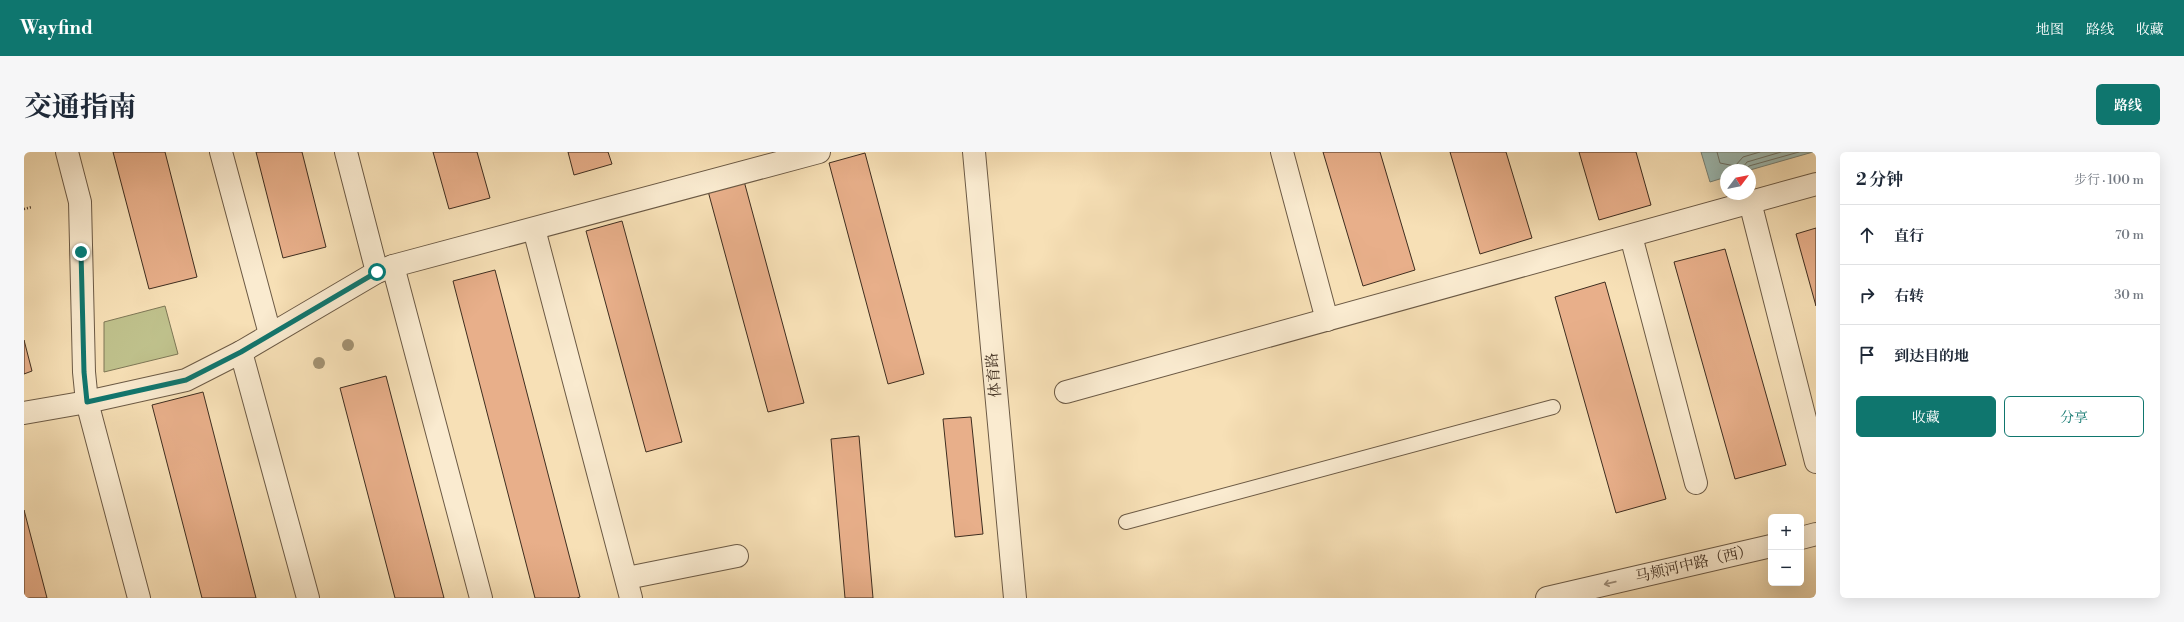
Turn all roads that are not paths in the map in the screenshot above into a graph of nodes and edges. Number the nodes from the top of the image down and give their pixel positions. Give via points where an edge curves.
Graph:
1 (67, 152) edge
2 (221, 152) edge
3 (346, 152) edge
4 (820, 152) edge
5 (974, 152) edge
6 (1282, 152) edge
7 (1816, 184) edge
8 (1750, 202) junction
9 (534, 229) junction
10 (1631, 236) junction
11 (385, 269) junction
12 (1327, 320) junction
13 (270, 334) junction
14 (241, 352) junction
15 (1066, 392) dead end
16 (87, 402) junction
17 (1553, 406) dead end
18 (24, 413) edge
19 (1816, 462) edge
20 (1696, 483) dead end
21 (1126, 522) dead end
22 (1816, 534) edge
23 (1804, 537) edge
24 (1768, 547) edge
25 (737, 556) dead end
26 (629, 588) edge
27 (139, 598) edge
28 (308, 598) edge
29 (482, 598) edge
30 (1015, 598) edge
31 (1547, 598) edge

1 - 16 street via 80,202
2 - 13 street
3 - 11 street
4 - 9 street
5 - 30 street, 体育路
6 - 12 street
7 - 8 street
8 - 10 street
8 - 19 street
9 - 11 street
9 - 26 street
10 - 12 street
10 - 20 street
11 - 13 street
11 - 29 street
12 - 15 street
13 - 14 street
14 - 16 street via 186,380
14 - 28 street
16 - 18 street
16 - 27 street
17 - 21 lane
22 - 23 street
24 -> 31 street, 马颊河中路（西）
25 - 26 street

